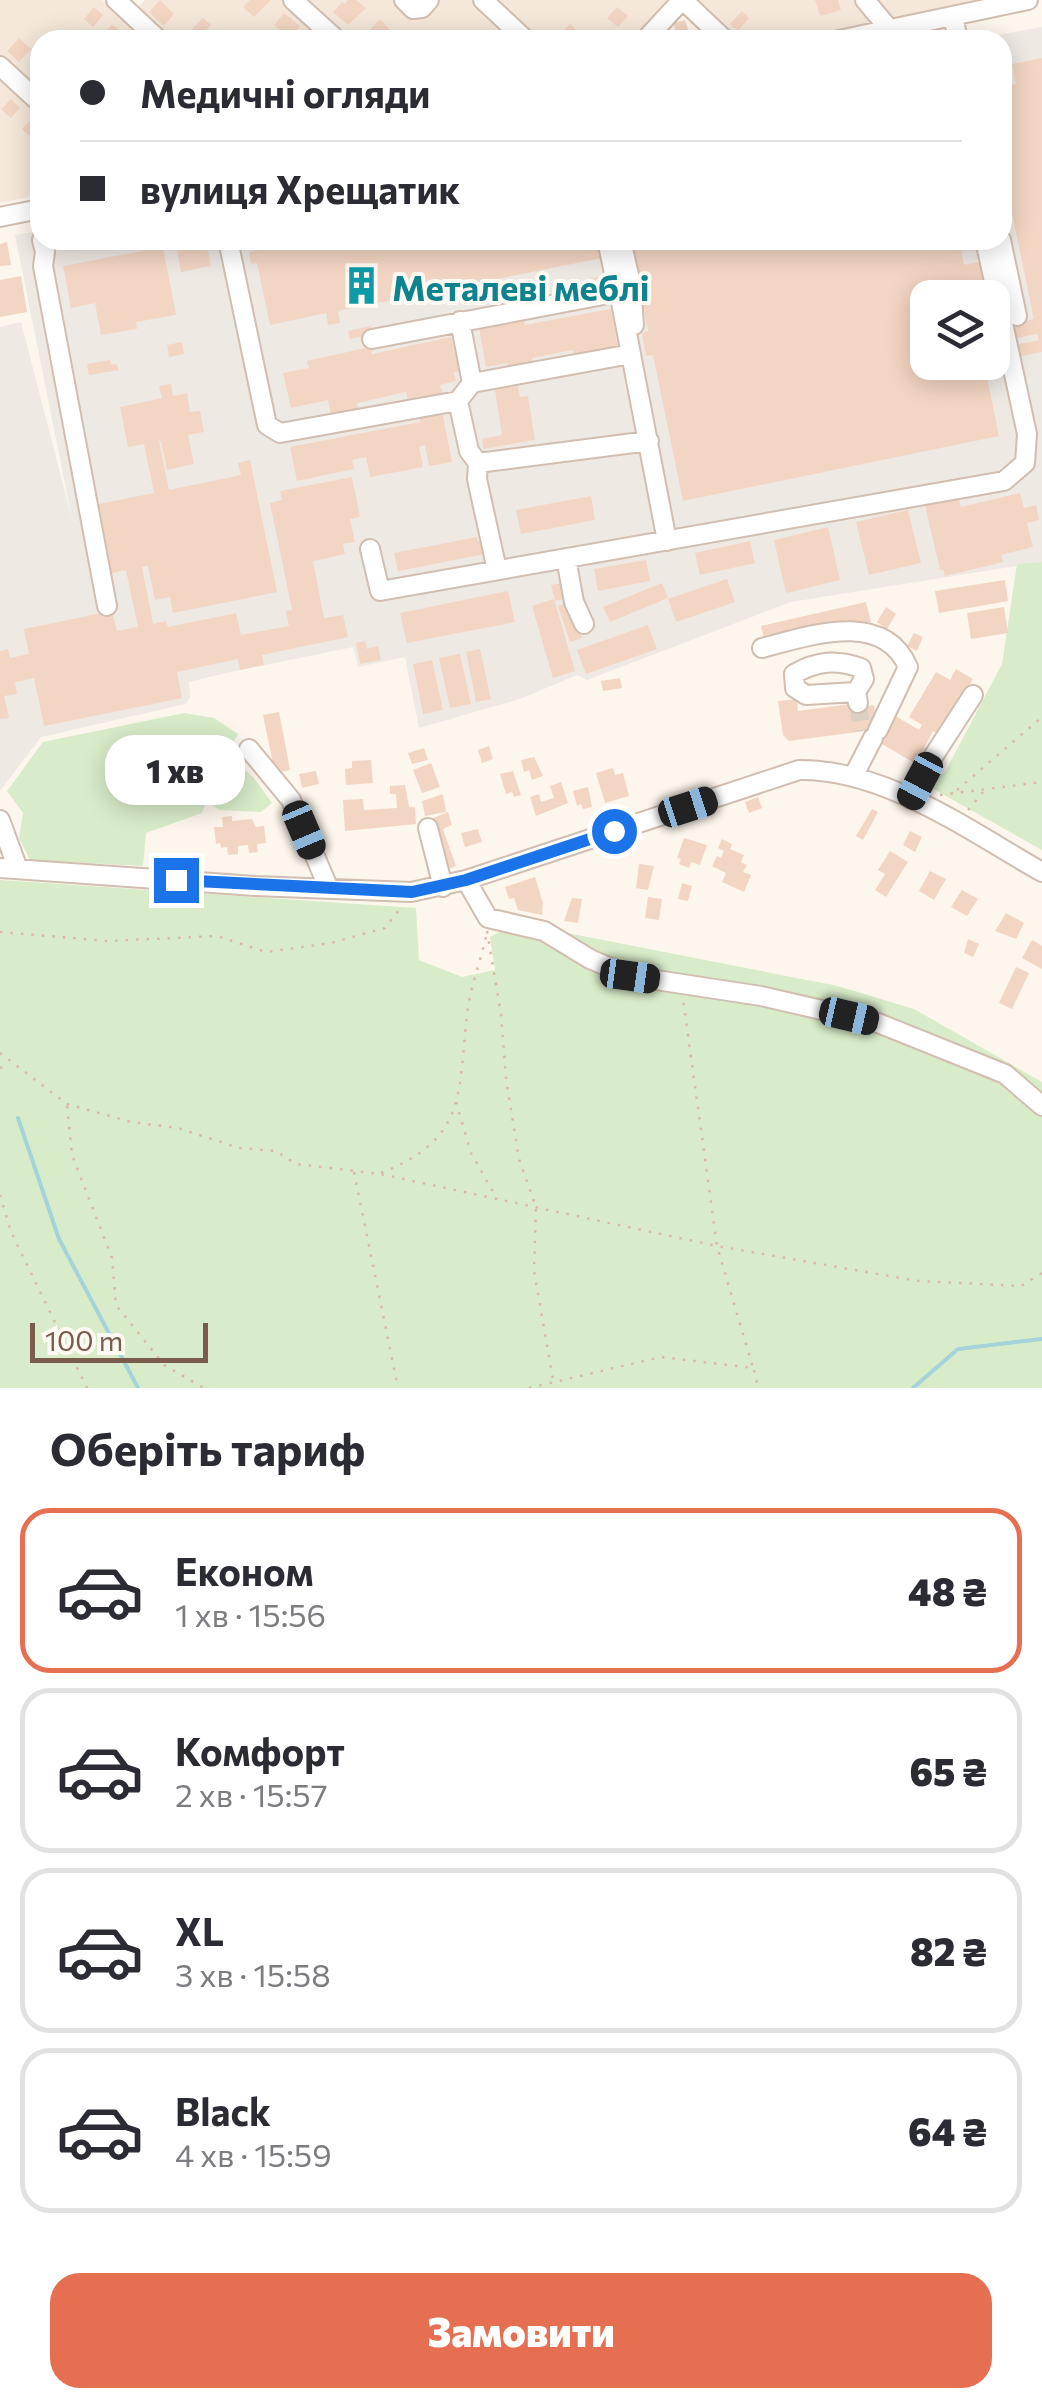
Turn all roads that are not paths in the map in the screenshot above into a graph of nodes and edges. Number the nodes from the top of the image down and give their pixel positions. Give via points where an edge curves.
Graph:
1 (116, 0) edge
2 (292, 0) edge
3 (404, 0) edge
4 (428, 0) edge
5 (483, 0) edge
6 (682, 0) edge
7 (865, 0) edge
8 (1028, 0) edge
9 (945, 18) junction
10 (148, 30) edge
11 (326, 30) edge
12 (515, 30) edge
13 (654, 30) edge
14 (714, 30) edge
15 (890, 30) joint
16 (943, 30) edge
17 (952, 30) edge
18 (0, 66) edge
19 (30, 94) edge
20 (30, 211) edge
21 (0, 217) edge
22 (44, 250) edge
23 (230, 250) edge
24 (609, 250) edge
25 (624, 250) edge
26 (987, 250) edge
27 (1003, 250) edge
28 (615, 278) dead end
29 (1017, 316) dead end
30 (460, 322) junction
31 (627, 332) junction
32 (372, 339) dead end
33 (631, 354) junction
34 (472, 382) junction
35 (458, 401) junction
36 (649, 441) junction
37 (478, 463) junction
38 (667, 542) junction
39 (370, 549) dead end
40 (566, 558) junction
41 (497, 570) junction
42 (107, 606) dead end
43 (584, 624) dead end
44 (762, 648) dead end
45 (973, 695) dead end
46 (248, 749) dead end
47 (857, 769) junction
48 (911, 799) junction
49 (0, 820) edge
50 (428, 828) dead end
51 (9, 868) edge
52 (1042, 872) edge
53 (466, 880) junction
54 (443, 886) junction
55 (329, 889) junction
56 (1042, 1106) edge

1 - 10 street
2 - 11 street
3 - 4 street via 414,9
5 - 12 street
6 - 13 street
6 - 14 street
7 - 15 street
8 - 9 street
9 - 15 street
9 - 16 street
9 - 17 street
18 - 19 street
20 - 21 street
22 - 42 street
23 - 35 street via 267,425 280,433
24 - 28 street
25 - 31 street via 635,317
26 - 38 street via 1027,434 1024,463 1004,482
27 - 29 street
30 - 31 street via 618,292
30 - 32 street
30 - 34 street
31 - 33 street
33 - 34 street
33 - 36 street
34 - 35 street
35 - 37 street
36 - 37 street
36 - 38 street
37 - 41 street
38 - 40 street
39 - 41 street via 380,591
40 - 41 street
40 - 43 street
44 - 47 street via 836,630 877,634 903,655 908,667
45 - 48 street
46 - 55 street via 291,800
47 - 48 street
47 - 53 street via 798,770
48 - 52 street
49 - 51 street
50 - 54 street
51 - 55 street
53 - 54 street
53 - 56 street via 488,925 544,931 630,976 761,996 878,1024 1004,1074
54 - 55 street via 412,892

